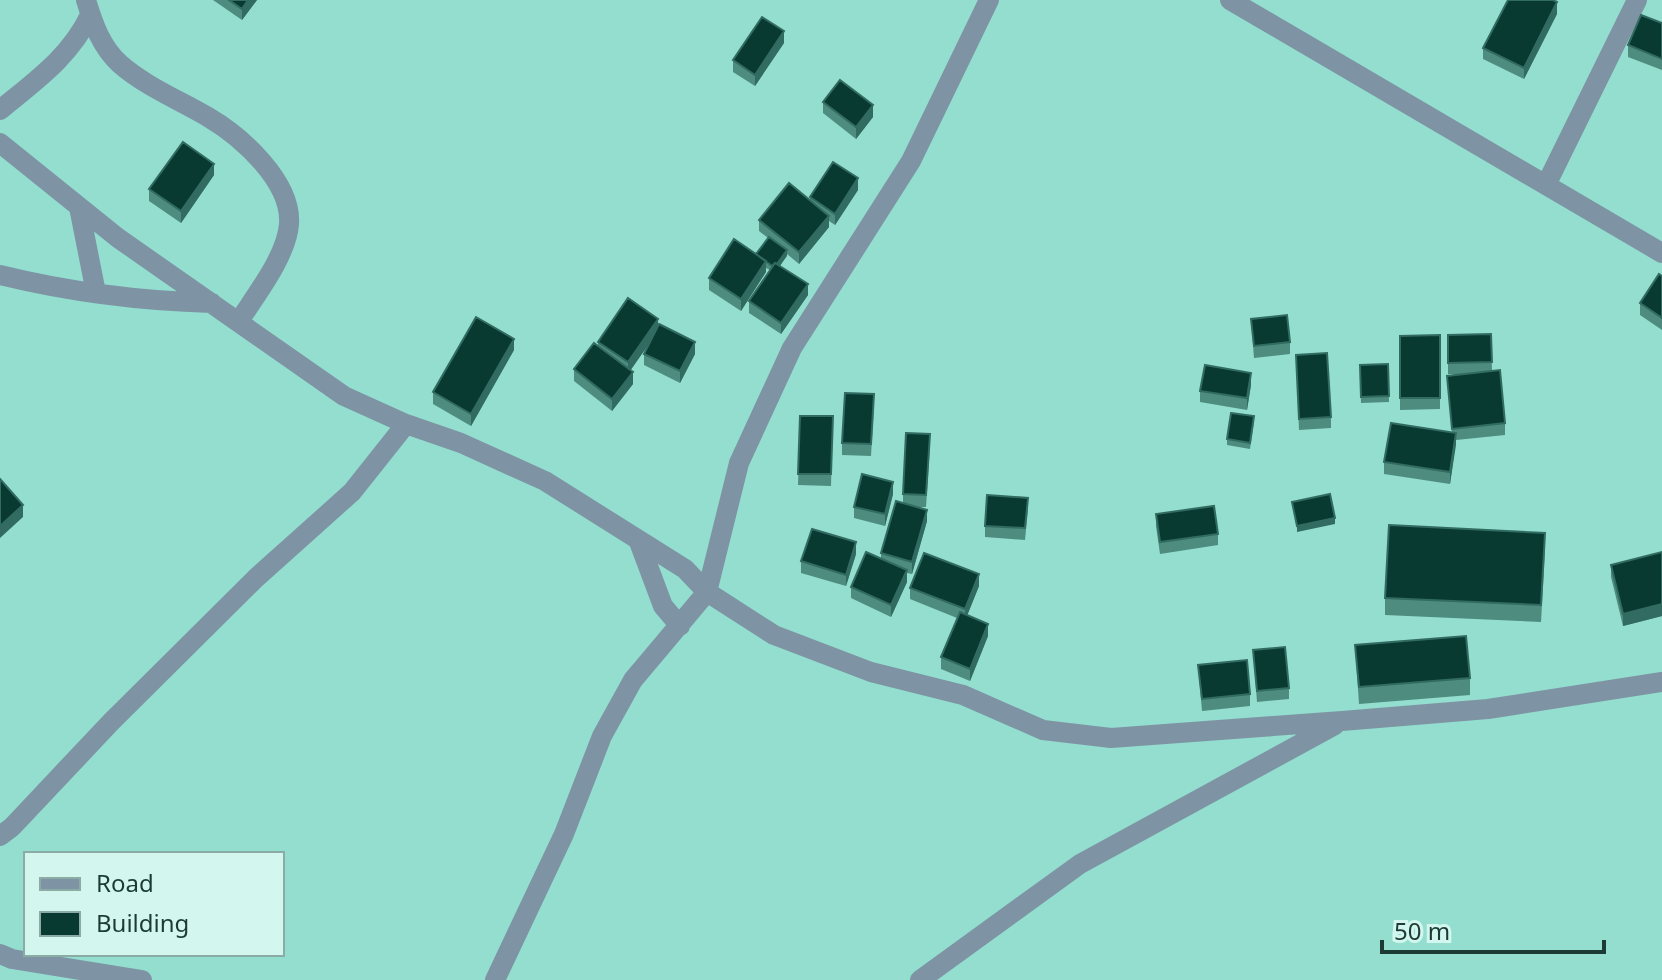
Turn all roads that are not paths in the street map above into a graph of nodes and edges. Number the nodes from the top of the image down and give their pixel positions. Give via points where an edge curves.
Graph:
1 (989, 0) edge
2 (1230, 0) edge
3 (1637, 0) edge
4 (88, 7) edge
5 (0, 110) edge
6 (0, 143) edge
7 (1546, 185) junction
8 (79, 207) junction
9 (1662, 253) edge
10 (0, 275) edge
11 (96, 293) junction
12 (212, 303) junction
13 (239, 321) junction
14 (406, 424) junction
15 (639, 542) junction
16 (707, 592) junction
17 (680, 626) junction
18 (1662, 682) edge
19 (1342, 721) junction
20 (0, 836) edge
21 (0, 954) edge
22 (142, 980) edge
23 (495, 980) edge
24 (920, 980) edge

1 - 16 street via 911,161 792,348 739,463
2 - 7 street
3 - 7 street
4 - 5 street via 81,33 57,64
4 - 13 street via 103,44 120,64 211,119 254,154 280,184 288,204 284,247
6 - 8 street
7 - 9 street
8 - 11 street
8 - 12 street
10 - 11 street
11 - 12 street
12 - 13 street
13 - 14 street via 344,396
14 - 15 street via 545,481
14 - 20 street via 352,492 256,578
15 - 16 street via 685,569
15 - 17 street via 663,606
16 - 17 street
16 - 19 street via 774,635 871,672 963,695 1043,730 1111,738
17 - 23 street via 633,680 602,736 564,834
18 - 19 street via 1488,709
19 - 24 street via 1080,864
21 - 22 street

